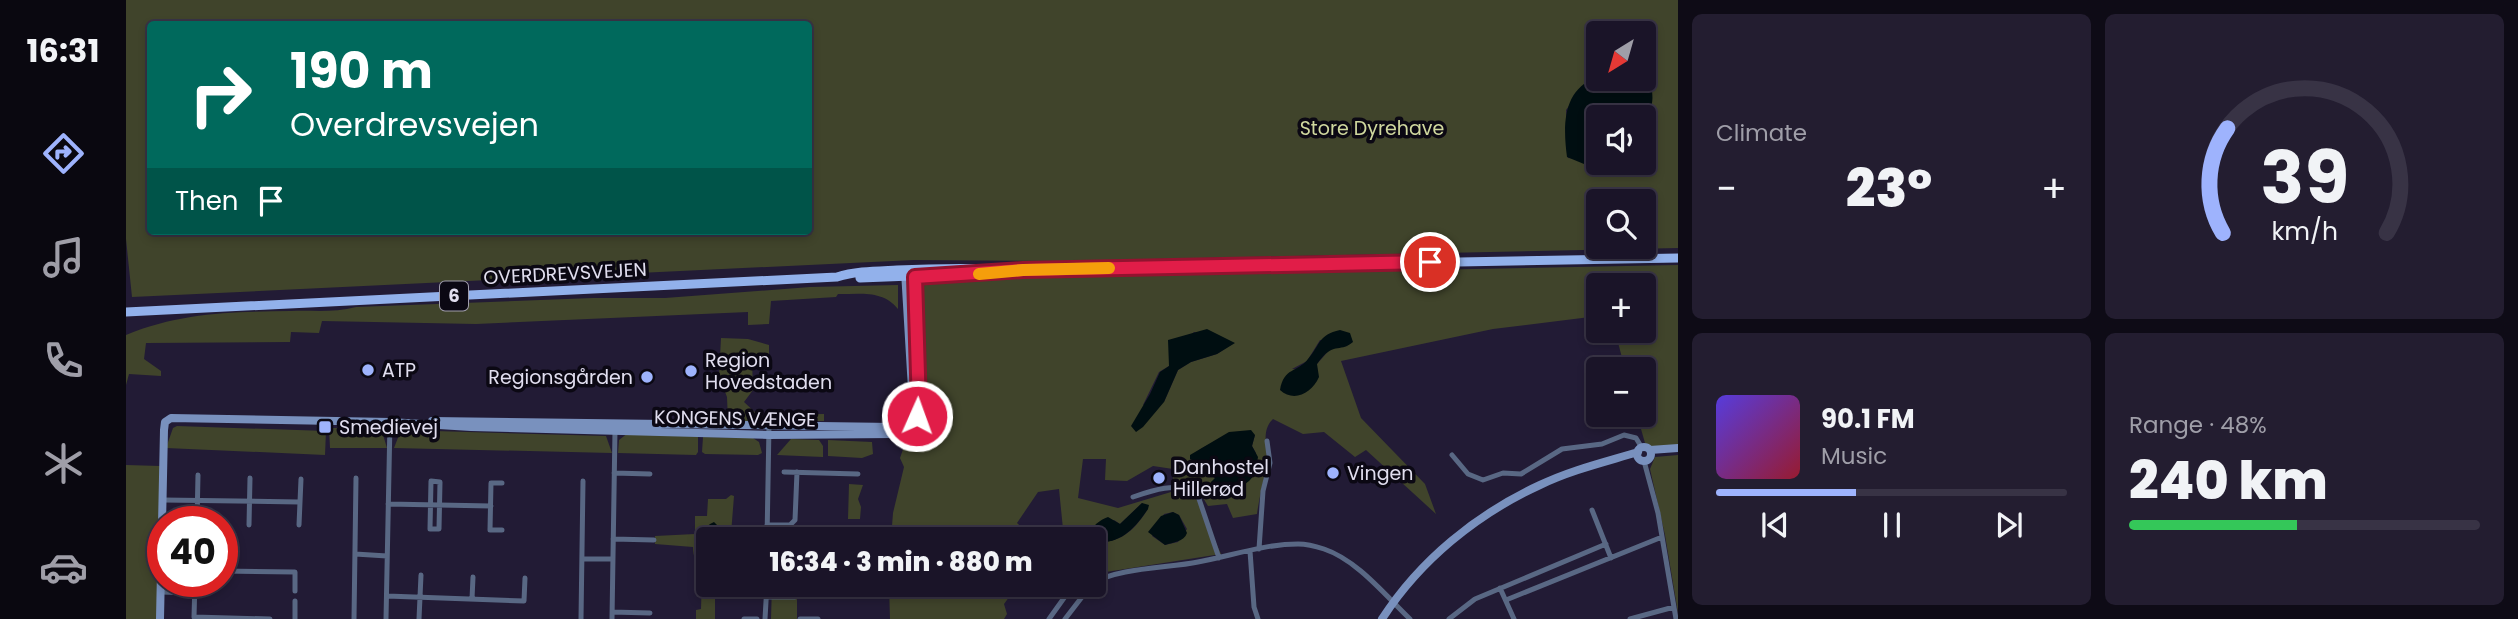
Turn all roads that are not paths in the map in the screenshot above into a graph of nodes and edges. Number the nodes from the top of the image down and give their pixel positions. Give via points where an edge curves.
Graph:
1 (1678, 258) edge
2 (910, 273) junction
3 (126, 312) edge
4 (394, 422) junction
5 (615, 427) junction
6 (769, 431) junction
7 (1267, 441) dead end
8 (1678, 448) edge
9 (1644, 454) junction
10 (1452, 455) dead end
11 (784, 472) dead end
12 (797, 472) junction
13 (614, 473) junction
14 (650, 474) dead end
15 (858, 474) dead end
16 (198, 475) dead end
17 (250, 478) dead end
18 (356, 478) dead end
19 (301, 479) dead end
20 (583, 481) dead end
21 (502, 483) dead end
22 (1133, 497) dead end
23 (163, 500) junction
24 (197, 500) junction
25 (249, 501) junction
26 (299, 502) junction
27 (388, 504) junction
28 (430, 505) junction
29 (439, 505) junction
30 (163, 506) edge
31 (197, 506) edge
32 (491, 506) junction
33 (1592, 510) dead end
34 (249, 525) dead end
35 (299, 525) dead end
36 (767, 525) joint
37 (502, 530) dead end
38 (1662, 537) junction
39 (613, 539) junction
40 (654, 541) dead end
41 (1606, 544) junction
42 (1259, 548) junction
43 (1250, 551) junction
44 (355, 554) junction
45 (387, 556) junction
46 (1219, 558) junction
47 (1611, 558) junction
48 (582, 559) junction
49 (613, 559) junction
50 (238, 571) edge
51 (421, 575) dead end
52 (473, 577) dead end
53 (1106, 577) edge
54 (525, 578) dead end
55 (1500, 588) junction
56 (295, 591) dead end
57 (387, 596) junction
58 (161, 597) edge
59 (194, 597) edge
60 (766, 597) edge
61 (1064, 597) edge
62 (1074, 597) edge
63 (1082, 597) edge
64 (420, 598) junction
65 (472, 599) junction
66 (1506, 600) junction
67 (295, 601) dead end
68 (1078, 601) junction
69 (1392, 602) junction
70 (1674, 607) junction
71 (612, 612) junction
72 (650, 613) dead end
73 (160, 619) edge
74 (270, 619) edge
75 (295, 619) edge
76 (354, 619) edge
77 (386, 619) edge
78 (419, 619) edge
79 (581, 619) edge
80 (612, 619) edge
81 (744, 619) edge
82 (757, 619) edge
83 (765, 619) edge
84 (800, 619) edge
85 (818, 619) edge
86 (1049, 619) edge
87 (1065, 619) edge
88 (1258, 619) edge
89 (1381, 619) edge
90 (1410, 619) edge
91 (1450, 619) edge
92 (1514, 619) edge
93 (1630, 619) edge
94 (1676, 619) edge

1 - 2 main road, OVERDREVSVEJEN
2 - 3 main road, OVERDREVSVEJEN / 6
2 - 6 street, KONGENS VÆNGE via 913,406 909,419 894,427
4 - 5 street, KONGENS VÆNGE via 451,427
4 - 23 street, KONGENS VÆNGE via 171,418 164,430
4 - 27 street
5 - 6 street, KONGENS VÆNGE
5 - 13 street
6 - 36 street
7 - 42 street via 1270,463
8 - 9 street
9 - 10 street via 1636,438 1624,435 1602,444 1562,449 1521,474 1503,473 1483,480 1468,474
9 - 38 street
9 - 69 street via 1542,484 1484,516 1432,558
11 - 12 street
12 - 15 street
12 - 36 street via 795,520 790,525
13 - 14 street
13 - 39 street
16 - 24 street
17 - 25 street
18 - 44 street
19 - 26 street
20 - 48 street
21 - 32 street via 491,483
22 - 46 street via 1160,488 1197,493
23 - 24 street
23 - 30 street, KONGENS VÆNGE
24 - 25 street
24 - 31 street
25 - 26 street
25 - 34 street
26 - 35 street
27 - 28 street
27 - 45 street
28 - 29 street
28 - 29 street via 431,481 440,482
28 - 29 street via 430,529 439,529
29 - 32 street
32 - 37 street via 490,530
33 - 41 street
38 - 47 street
38 - 70 street
39 - 40 street
39 - 49 street
41 - 47 street
41 - 55 street
42 - 43 street
42 - 69 street via 1298,544 1327,550 1350,563
43 - 46 street
43 - 88 street
44 - 45 street
44 - 76 street
45 - 57 street
46 - 53 street
47 - 66 street
48 - 49 street
48 - 79 street
49 - 71 street
50 - 56 street via 295,572
51 - 64 street
52 - 65 street
54 - 65 street via 524,601
55 - 66 street
55 - 91 street via 1475,599
57 - 64 street
57 - 77 street
58 - 73 street, KONGENS VÆNGE
59 - 74 street via 194,617
60 - 83 street
61 - 86 street
62 - 68 street
63 - 68 street
64 - 65 street
64 - 78 street
66 - 92 street
67 - 75 street
68 - 87 street
69 - 89 street
69 - 90 street
70 - 93 street
70 - 94 street
71 - 72 street
71 - 80 street
81 - 82 street
84 - 85 street

